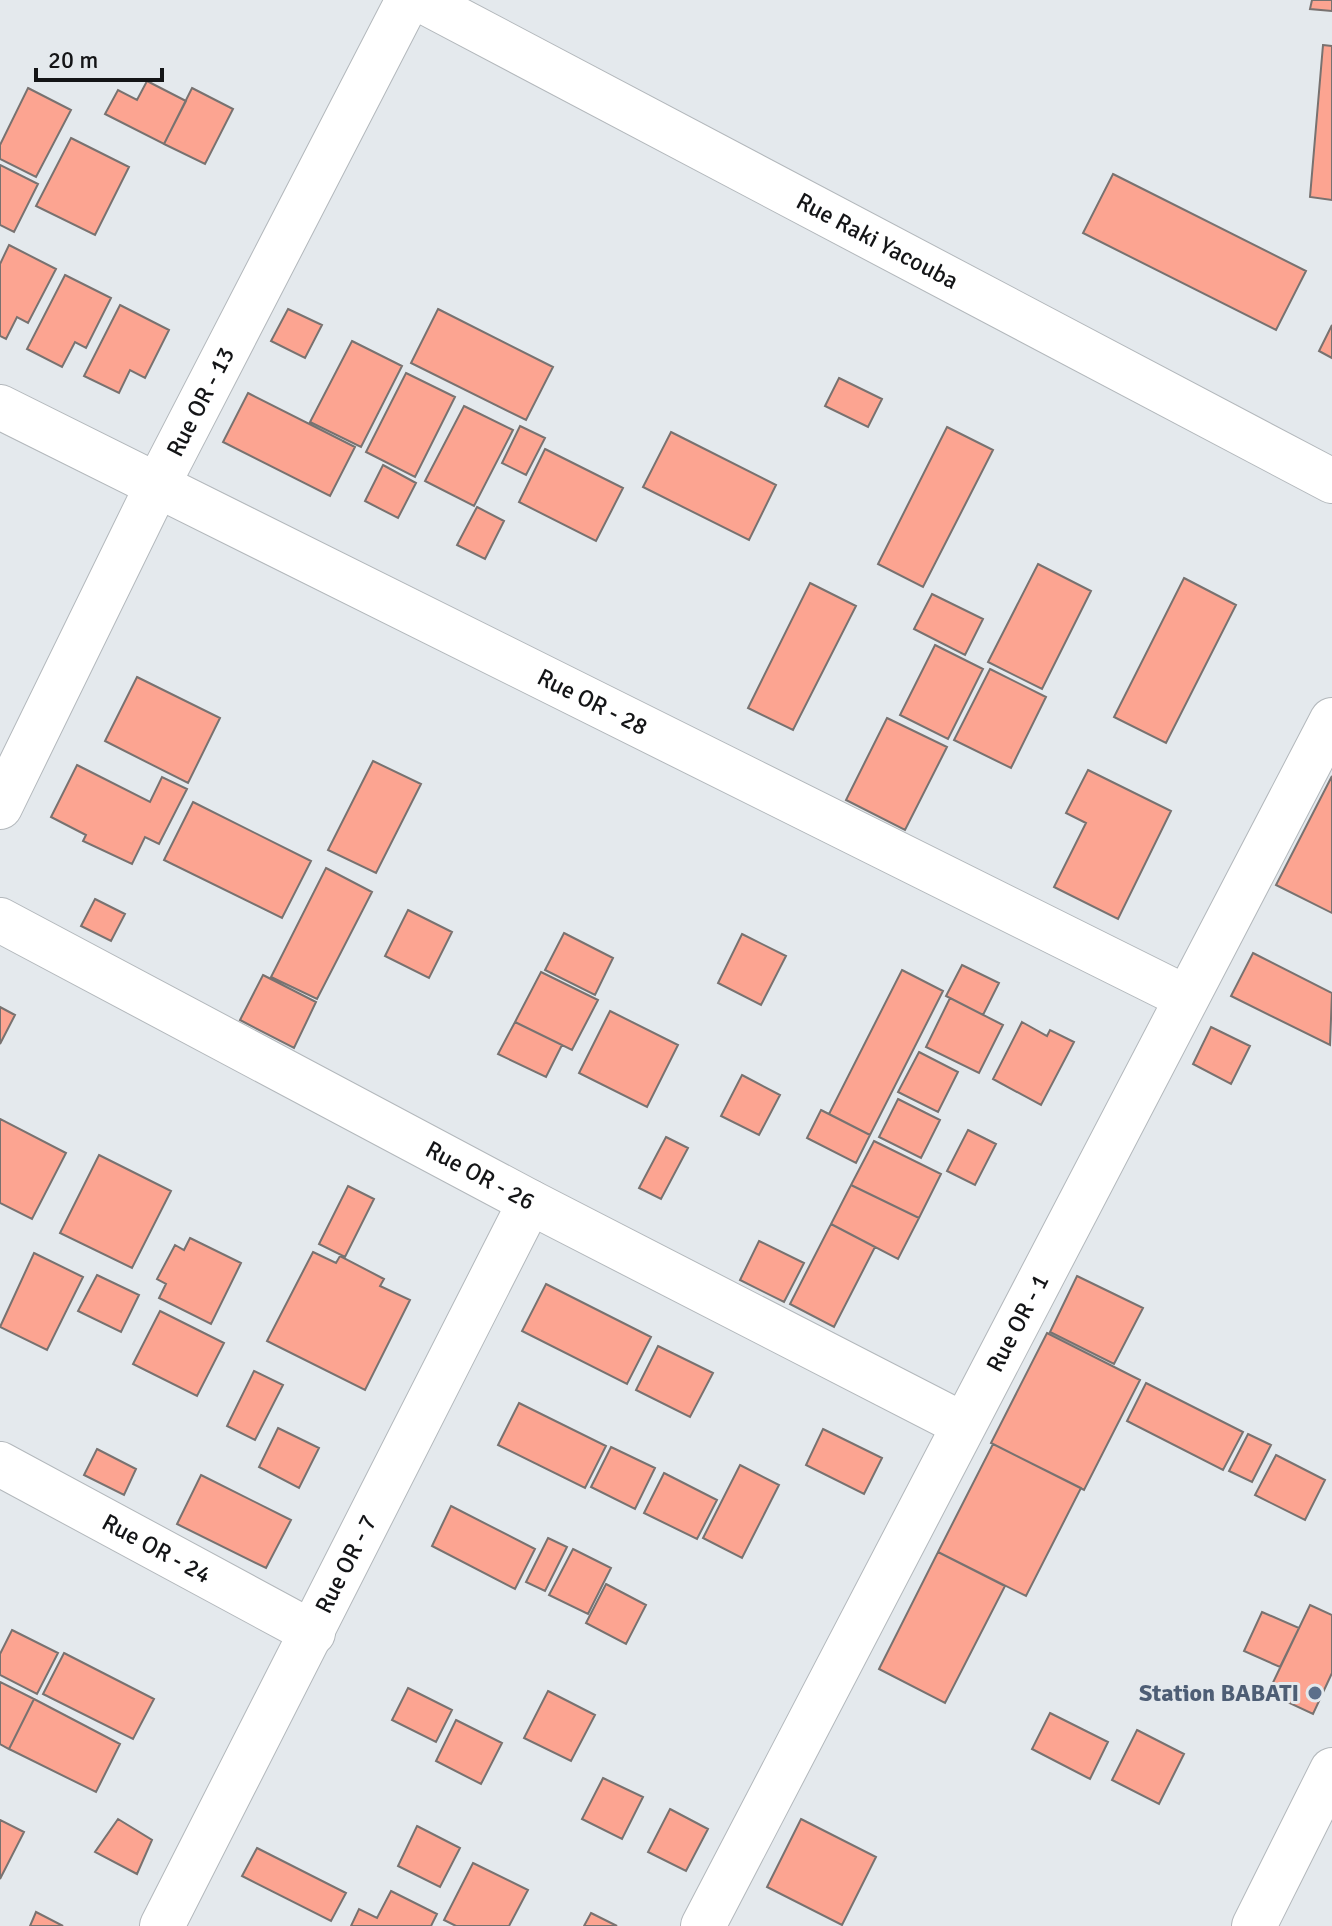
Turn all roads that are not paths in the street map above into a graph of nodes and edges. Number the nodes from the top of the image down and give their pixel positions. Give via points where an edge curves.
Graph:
1 (408, 0) edge
2 (421, 0) edge
3 (0, 407) edge
4 (1332, 481) edge
5 (157, 486) junction
6 (1332, 720) edge
7 (0, 807) edge
8 (0, 920) edge
9 (1185, 997) junction
10 (530, 1202) junction
11 (962, 1424) junction
12 (0, 1464) edge
13 (313, 1633) junction
14 (1332, 1770) edge
15 (162, 1926) edge
16 (703, 1926) edge
17 (1254, 1926) edge

1 - 5 street, Rue OR - 13
2 - 4 street, Rue Raki Yacouba
3 - 5 street, Rue OR - 28
5 - 7 street, Rue OR - 13
5 - 9 street, Rue OR - 28
6 - 9 street, Rue OR - 1
8 - 10 street, Rue OR - 26
9 - 11 street, Rue OR - 1
10 - 11 street, Rue OR - 26
10 - 13 street, Rue OR - 7
11 - 16 street, Rue OR - 1
12 - 13 street, Rue OR - 24
13 - 15 street, Rue OR - 7
14 - 17 street

